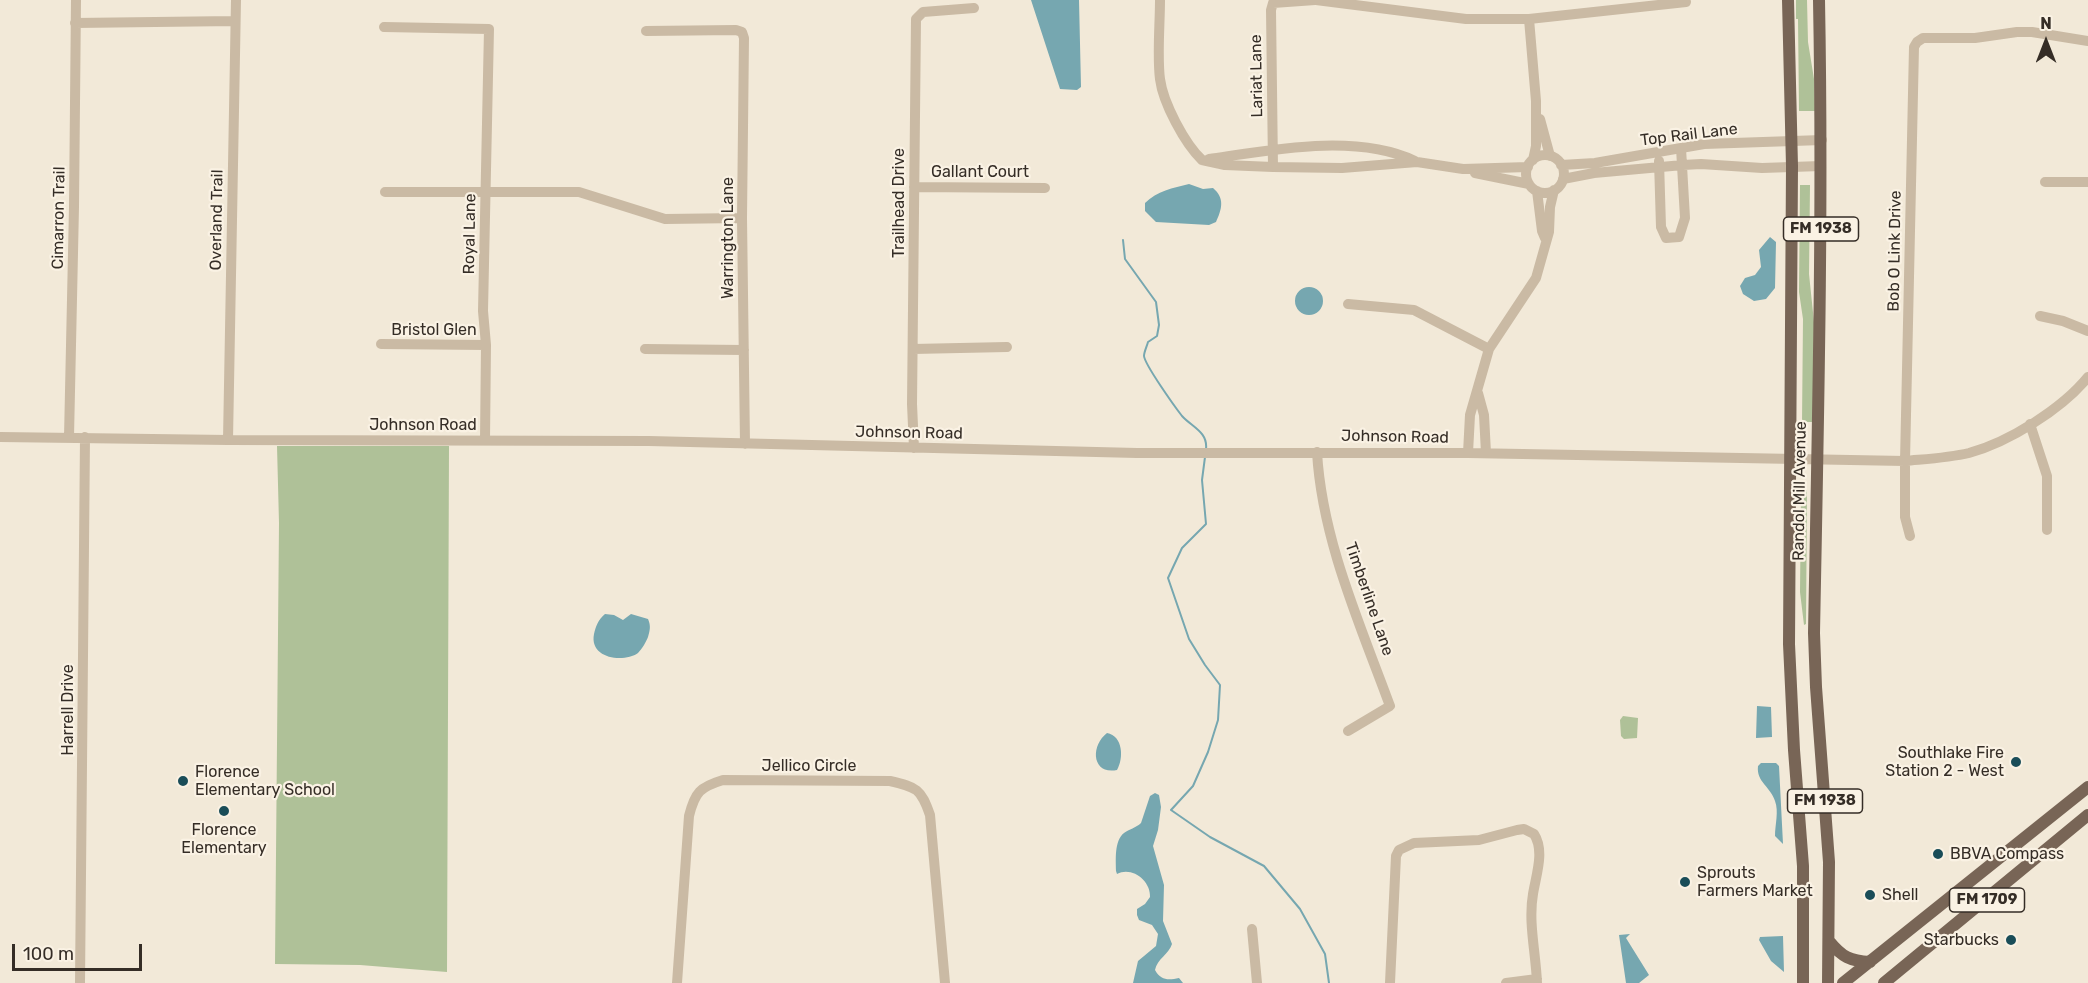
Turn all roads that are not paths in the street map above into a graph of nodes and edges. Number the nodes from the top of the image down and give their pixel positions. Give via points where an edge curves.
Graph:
1 (76, 0) edge
2 (236, 0) edge
3 (1160, 0) edge
4 (1315, 0) edge
5 (1788, 0) edge
6 (1819, 0) edge
7 (1686, 2) dead end
8 (974, 8) dead end
9 (1529, 19) junction
10 (235, 21) junction
11 (75, 23) junction
12 (384, 27) dead end
13 (646, 31) dead end
14 (2088, 41) edge
15 (1536, 101) junction
16 (1822, 140) junction
17 (1791, 142) junction
18 (1681, 148) junction
19 (1273, 149) junction
20 (1659, 152) junction
21 (1550, 156) junction
22 (1203, 160) junction
23 (1417, 162) junction
24 (1531, 164) junction
25 (1561, 165) junction
26 (1683, 165) junction
27 (1792, 166) junction
28 (1821, 166) junction
29 (1273, 167) junction
30 (1659, 167) junction
31 (1463, 168) junction
32 (1563, 179) junction
33 (2045, 182) dead end
34 (2088, 182) edge
35 (914, 187) junction
36 (1533, 187) junction
37 (1045, 188) dead end
38 (1554, 190) junction
39 (486, 191) junction
40 (385, 192) dead end
41 (742, 218) junction
42 (1546, 241) junction
43 (1348, 304) dead end
44 (2040, 316) dead end
45 (2088, 331) edge
46 (381, 344) dead end
47 (486, 345) junction
48 (1008, 347) dead end
49 (645, 349) dead end
50 (913, 349) junction
51 (1489, 349) junction
52 (744, 350) junction
53 (2088, 377) edge
54 (1478, 393) junction
55 (2030, 424) junction
56 (0, 436) edge
57 (69, 437) junction
58 (85, 437) junction
59 (228, 440) junction
60 (485, 440) junction
61 (745, 444) junction
62 (914, 448) junction
63 (1317, 452) junction
64 (1468, 453) junction
65 (1486, 453) junction
66 (1791, 458) junction
67 (1818, 459) junction
68 (1905, 461) junction
69 (2047, 530) dead end
70 (1910, 536) dead end
71 (1348, 731) dead end
72 (2087, 790) edge
73 (2088, 815) edge
74 (1252, 929) dead end
75 (1829, 941) junction
76 (1870, 962) junction
77 (1537, 981) edge
78 (80, 983) edge
79 (677, 983) edge
80 (945, 983) edge
81 (1257, 983) edge
82 (1390, 983) edge
83 (1506, 983) edge
84 (1803, 983) edge
85 (1828, 983) edge
86 (1843, 983) edge
87 (1884, 983) edge

1 - 11 street, Cimarron Trail
2 - 10 street, Overland Trail
3 - 22 street via 1160,80 1173,117
4 - 9 street via 1466,19
4 - 19 street, Lariat Lane via 1274,3 1271,10
5 - 17 main road, Randol Mill Avenue / FM 1938
6 - 16 main road, Randol Mill Avenue / FM 1938
7 - 9 street
8 - 35 street, Trailhead Drive via 923,12 916,19
9 - 15 street
10 - 11 street
10 - 59 street, Overland Trail
11 - 57 street, Cimarron Trail
12 - 39 street, Royal Lane via 489,29
13 - 41 street, Warrington Lane via 742,32
14 - 68 street, Bob O Link Drive via 2017,32 1975,38 1923,38 1914,47
15 - 21 street
15 - 24 street via 1536,146
16 - 17 street, Top Rail Lane
16 - 28 main road, Randol Mill Avenue / FM 1938
17 - 18 street, Top Rail Lane
17 - 27 main road, Randol Mill Avenue / FM 1938
18 - 20 street, Top Rail Lane
18 - 26 street
19 - 22 street
19 - 23 street via 1340,145 1399,153
19 - 29 street
20 - 25 street, Top Rail Lane via 1595,164
20 - 30 street
21 - 24 street via 1542,156
21 - 25 street
22 - 29 street
23 - 29 street via 1342,168
23 - 31 street
24 - 31 street
24 - 36 street via 1526,177
25 - 32 street
26 - 27 street, Top Rail Lane
26 - 30 street, Top Rail Lane
26 - 30 street via 1685,218 1679,237 1666,238 1660,227
27 - 28 street, Top Rail Lane
27 - 66 main road, Randol Mill Avenue / FM 1938
28 - 67 main road, Randol Mill Avenue / FM 1938
30 - 32 street, Top Rail Lane
31 - 36 street
32 - 38 street
33 - 34 street
35 - 37 street, Gallant Court
35 - 50 street, Trailhead Drive
36 - 38 street via 1548,193
36 - 42 street
38 - 42 street
39 - 40 street
39 - 41 street via 579,192 665,219
39 - 47 street, Royal Lane
41 - 52 street, Warrington Lane
42 - 51 street via 1536,278
43 - 51 street via 1414,310
44 - 45 street
46 - 47 street, Bristol Glen
47 - 60 street, Royal Lane
48 - 50 street
49 - 52 street
50 - 62 street, Trailhead Drive
51 - 54 street
52 - 61 street, Warrington Lane
53 - 55 street, Johnson Road via 2065,400
54 - 64 street via 1470,415
54 - 65 street via 1484,415
55 - 68 street, Johnson Road via 1970,452
55 - 69 street via 2047,476
56 - 57 street, Johnson Road
57 - 58 street, Johnson Road
58 - 59 street, Johnson Road
58 - 78 street, Harrell Drive
59 - 60 street, Johnson Road
60 - 61 street, Johnson Road
61 - 62 street, Johnson Road
62 - 63 street, Johnson Road
63 - 64 street, Johnson Road
63 - 71 street, Timberline Lane via 1319,486 1340,565 1390,706
64 - 65 street, Johnson Road
65 - 66 street, Johnson Road
66 - 67 street, Johnson Road
66 - 84 main road, Randol Mill Avenue / FM 1938 via 1789,644 1803,866
67 - 68 street, Johnson Road
67 - 75 main road, Randol Mill Avenue / FM 1938 via 1814,633 1829,862
68 - 70 street, Bob O Link Drive via 1905,517
72 - 76 main road, FM 1709
73 - 87 main road, FM 1709
74 - 81 street
75 - 76 main road via 1854,962
75 - 85 main road, Randol Mill Avenue / FM 1938
76 - 86 main road, FM 1709
77 - 82 street via 1532,910 1538,844 1534,834 1524,829 1479,840 1414,843 1399,850
77 - 83 street
79 - 80 street, Jellico Circle via 689,816 694,798 706,785 723,780 890,781 909,785 924,796 930,815

